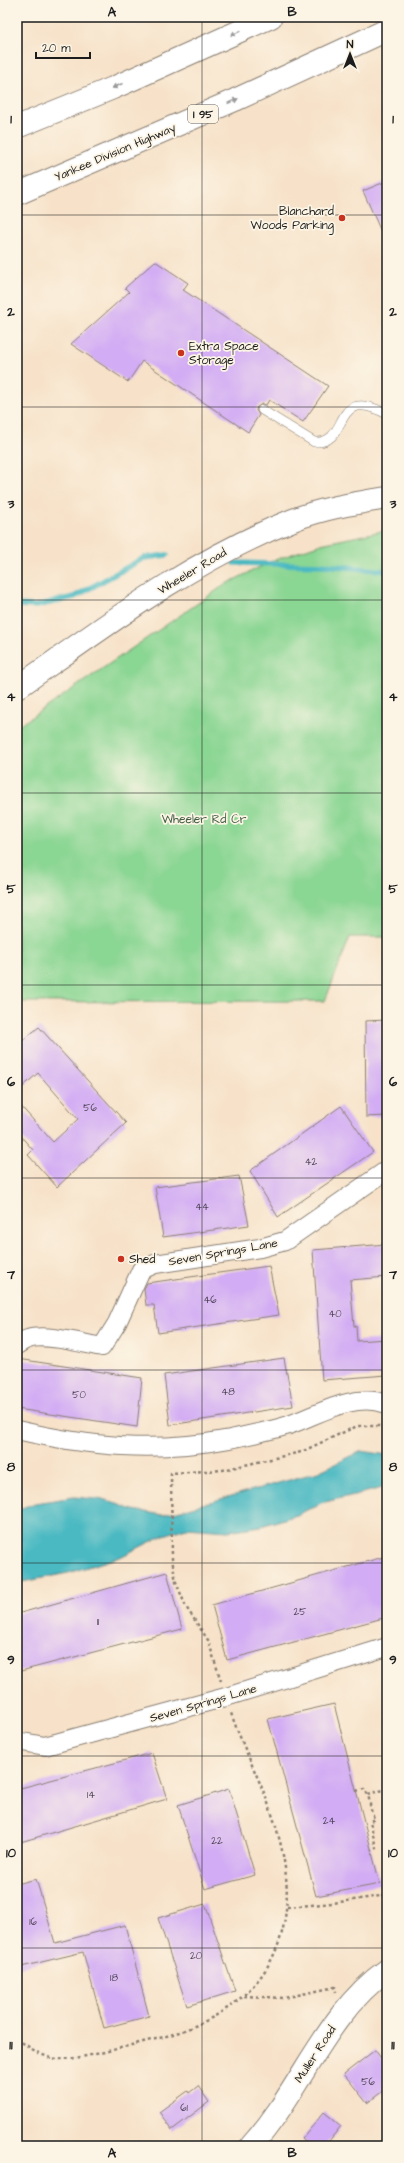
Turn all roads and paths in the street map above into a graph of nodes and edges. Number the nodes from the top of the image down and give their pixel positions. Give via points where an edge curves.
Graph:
1 (272, 17) edge
2 (387, 30) edge
3 (17, 127) edge
4 (17, 194) edge
5 (262, 410) dead end
6 (387, 414) edge
7 (387, 498) edge
8 (17, 688) edge
9 (387, 1170) edge
10 (17, 1345) edge
11 (387, 1404) edge
12 (387, 1429) edge
13 (17, 1430) edge
14 (387, 1647) edge
15 (226, 1697) junction
16 (17, 1741) edge
17 (387, 1789) edge
18 (356, 1790) dead end
19 (368, 1794) junction
20 (371, 1850) dead end
21 (387, 1895) edge
22 (287, 1907) junction
23 (387, 1970) edge
24 (243, 1996) junction
25 (343, 2011) junction
26 (17, 2039) edge
27 (251, 2146) edge

1 -> 3 main road via 113,88
4 -> 2 main road, Yankee Division Highway / I 95 via 228,103
5 - 6 lane via 314,442 323,443 330,439 351,408 361,404
7 - 8 main road, Wheeler Road via 343,506 294,520 244,541 186,572
9 - 10 street, Seven Springs Lane via 285,1241 260,1248 155,1264 141,1270 117,1323 102,1347 46,1338 29,1338
11 - 13 street via 378,1401 355,1401 287,1425 230,1439 194,1444 128,1448 86,1444
12 - 15 path via 380,1426 357,1426 335,1438 294,1454 223,1470 171,1473 172,1559 176,1582 186,1607 208,1640
14 - 15 street, Seven Springs Lane
15 - 16 street, Seven Springs Lane via 46,1746
15 - 22 path via 278,1834 287,1877
17 - 19 path
18 - 19 path via 364,1789
19 - 20 path via 375,1819 370,1821 376,1848
21 - 22 path
22 - 24 path via 284,1927 275,1951 260,1979
23 - 25 main road, Muller Road via 360,1992
24 - 25 path via 284,1998 335,1987
24 - 26 path via 182,2032 86,2055 57,2059 44,2055
25 - 27 main road, Muller Road via 281,2107

